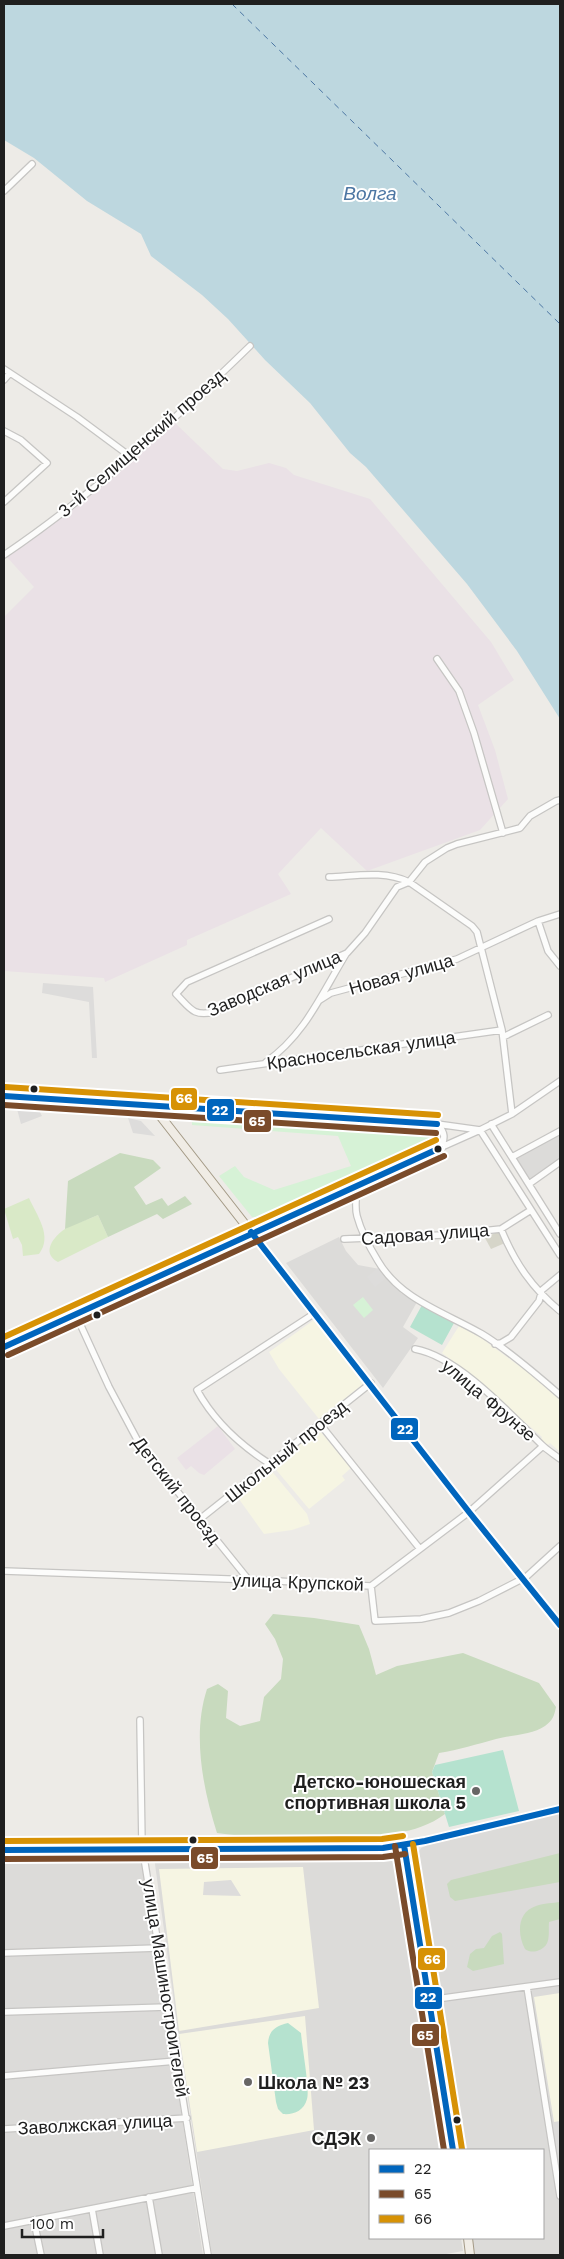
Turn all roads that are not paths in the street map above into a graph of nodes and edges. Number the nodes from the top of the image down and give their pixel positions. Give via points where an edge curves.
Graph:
1 (32, 164) dead end
2 (4, 191) edge
3 (250, 346) dead end
4 (4, 369) edge
5 (10, 373) junction
6 (4, 380) edge
7 (4, 431) edge
8 (131, 457) junction
9 (4, 502) edge
10 (4, 554) edge
11 (438, 659) dead end
12 (560, 800) edge
13 (503, 833) junction
14 (329, 877) dead end
15 (409, 882) junction
16 (560, 914) edge
17 (329, 919) dead end
18 (538, 921) junction
19 (481, 947) junction
20 (347, 953) junction
21 (560, 966) edge
22 (320, 1000) junction
23 (548, 1015) dead end
24 (502, 1034) junction
25 (264, 1063) junction
26 (220, 1070) dead end
27 (560, 1081) edge
28 (4, 1096) edge
29 (151, 1104) junction
30 (512, 1114) junction
31 (437, 1124) junction
32 (491, 1124) junction
33 (480, 1130) junction
34 (560, 1131) edge
35 (440, 1148) junction
36 (512, 1157) junction
37 (560, 1162) edge
38 (529, 1184) junction
39 (355, 1186) junction
40 (531, 1210) junction
41 (501, 1229) junction
42 (251, 1232) junction
43 (560, 1234) edge
44 (366, 1238) junction
45 (344, 1239) dead end
46 (560, 1255) edge
47 (560, 1275) edge
48 (540, 1294) junction
49 (560, 1311) edge
50 (315, 1313) junction
51 (76, 1314) junction
52 (495, 1344) junction
53 (4, 1347) edge
54 (415, 1349) dead end
55 (371, 1383) junction
56 (560, 1395) edge
57 (320, 1424) junction
58 (543, 1446) junction
59 (560, 1458) edge
60 (270, 1464) junction
61 (469, 1512) junction
62 (200, 1518) junction
63 (560, 1546) edge
64 (420, 1549) junction
65 (4, 1571) edge
66 (524, 1578) junction
67 (248, 1579) junction
68 (371, 1586) junction
69 (560, 1625) edge
70 (140, 1720) dead end
71 (560, 1809) edge
72 (404, 1845) junction
73 (4, 1850) edge
74 (143, 1851) junction
75 (158, 1948) junction
76 (4, 1953) edge
77 (560, 1982) edge
78 (527, 1987) junction
79 (429, 2000) junction
80 (167, 2006) junction
81 (4, 2012) edge
82 (176, 2061) junction
83 (4, 2076) edge
84 (187, 2118) junction
85 (4, 2129) edge
86 (453, 2149) edge
87 (197, 2188) junction
88 (560, 2196) edge
89 (149, 2197) junction
90 (92, 2209) junction
91 (34, 2221) junction
92 (4, 2226) edge
93 (468, 2239) edge
94 (41, 2255) edge
95 (100, 2255) edge
96 (160, 2255) edge
97 (208, 2255) edge
98 (470, 2255) edge

1 - 2 street
3 - 8 street, 3-й Селищенский проезд
4 - 5 street
5 - 6 street
5 - 8 street
7 - 9 street via 21,440 46,463
8 - 10 street, 3-й Селищенский проезд via 91,492
11 - 13 street via 459,691
12 - 13 street, Заводская улица via 530,816 520,828
13 - 15 street, Заводская улица via 447,848 424,862
14 - 15 street via 389,875
15 - 19 street via 472,926
15 - 20 street, Заводская улица via 397,887
16 - 18 street, Новая улица
17 - 20 street, Заводская улица via 187,982 176,994 195,1013 203,1014
18 - 19 street, Новая улица
18 - 21 street via 548,951
19 - 22 street, Новая улица via 457,959 331,993
19 - 24 street
20 - 22 street
22 - 25 street via 282,1051
23 - 24 street, Красносельская улица
24 - 25 street, Красносельская улица
24 - 30 street
25 - 26 street, Красносельская улица
27 - 30 street
28 - 29 main road
29 - 31 street
29 - 42 main road
30 - 32 street
31 - 33 street
31 - 35 street via 445,1134
32 - 33 street
32 - 36 street
33 - 35 street
33 - 40 street
34 - 36 street
35 - 39 street
36 - 38 street
37 - 38 street
38 - 43 street
39 - 42 street
39 - 44 street via 357,1216
40 - 41 street, Садовая улица
40 - 46 street
41 - 44 street, Садовая улица
41 - 48 street via 517,1261
42 - 50 street
42 - 51 main road
44 - 45 street, Садовая улица
44 - 52 street via 386,1274 402,1290
47 - 48 street
48 - 49 street
48 - 52 street via 528,1318 512,1337
50 - 55 street
50 - 60 street via 197,1390 206,1406 244,1448
51 - 53 main road
51 - 62 street, Детский проезд via 140,1446
52 - 56 street
54 - 58 street, улица Фрунзе via 427,1351 461,1371
55 - 57 street, Школьный проезд
55 - 61 street
57 - 60 street, Школьный проезд
57 - 64 street
58 - 59 street, улица Фрунзе
58 - 61 street, улица Крупской
60 - 62 street, Школьный проезд
61 - 64 street, улица Крупской
61 - 66 street
62 - 67 street, Детский проезд
63 - 66 street
64 - 68 street, улица Крупской
65 - 67 street, улица Крупской
66 - 68 street via 449,1613 421,1619 375,1621
66 - 69 street
67 - 68 street, улица Крупской
70 - 74 street, улица Машиностроителей
71 - 72 street
72 - 74 main road via 383,1848
72 - 79 main road
73 - 74 main road
74 - 75 street, улица Машиностроителей
75 - 76 street
75 - 80 street, улица Машиностроителей
77 - 78 street
78 - 79 street
78 - 88 street
79 - 86 main road
80 - 81 street
80 - 82 street, улица Машиностроителей
82 - 83 street
82 - 84 street, улица Машиностроителей
84 - 85 street, Заволжская улица
84 - 87 street, улица Машиностроителей
87 - 89 street
87 - 97 street, улица Машиностроителей
89 - 90 street
89 - 96 street
90 - 91 street
90 - 95 street
91 - 92 street
91 - 94 street
93 - 98 main road

